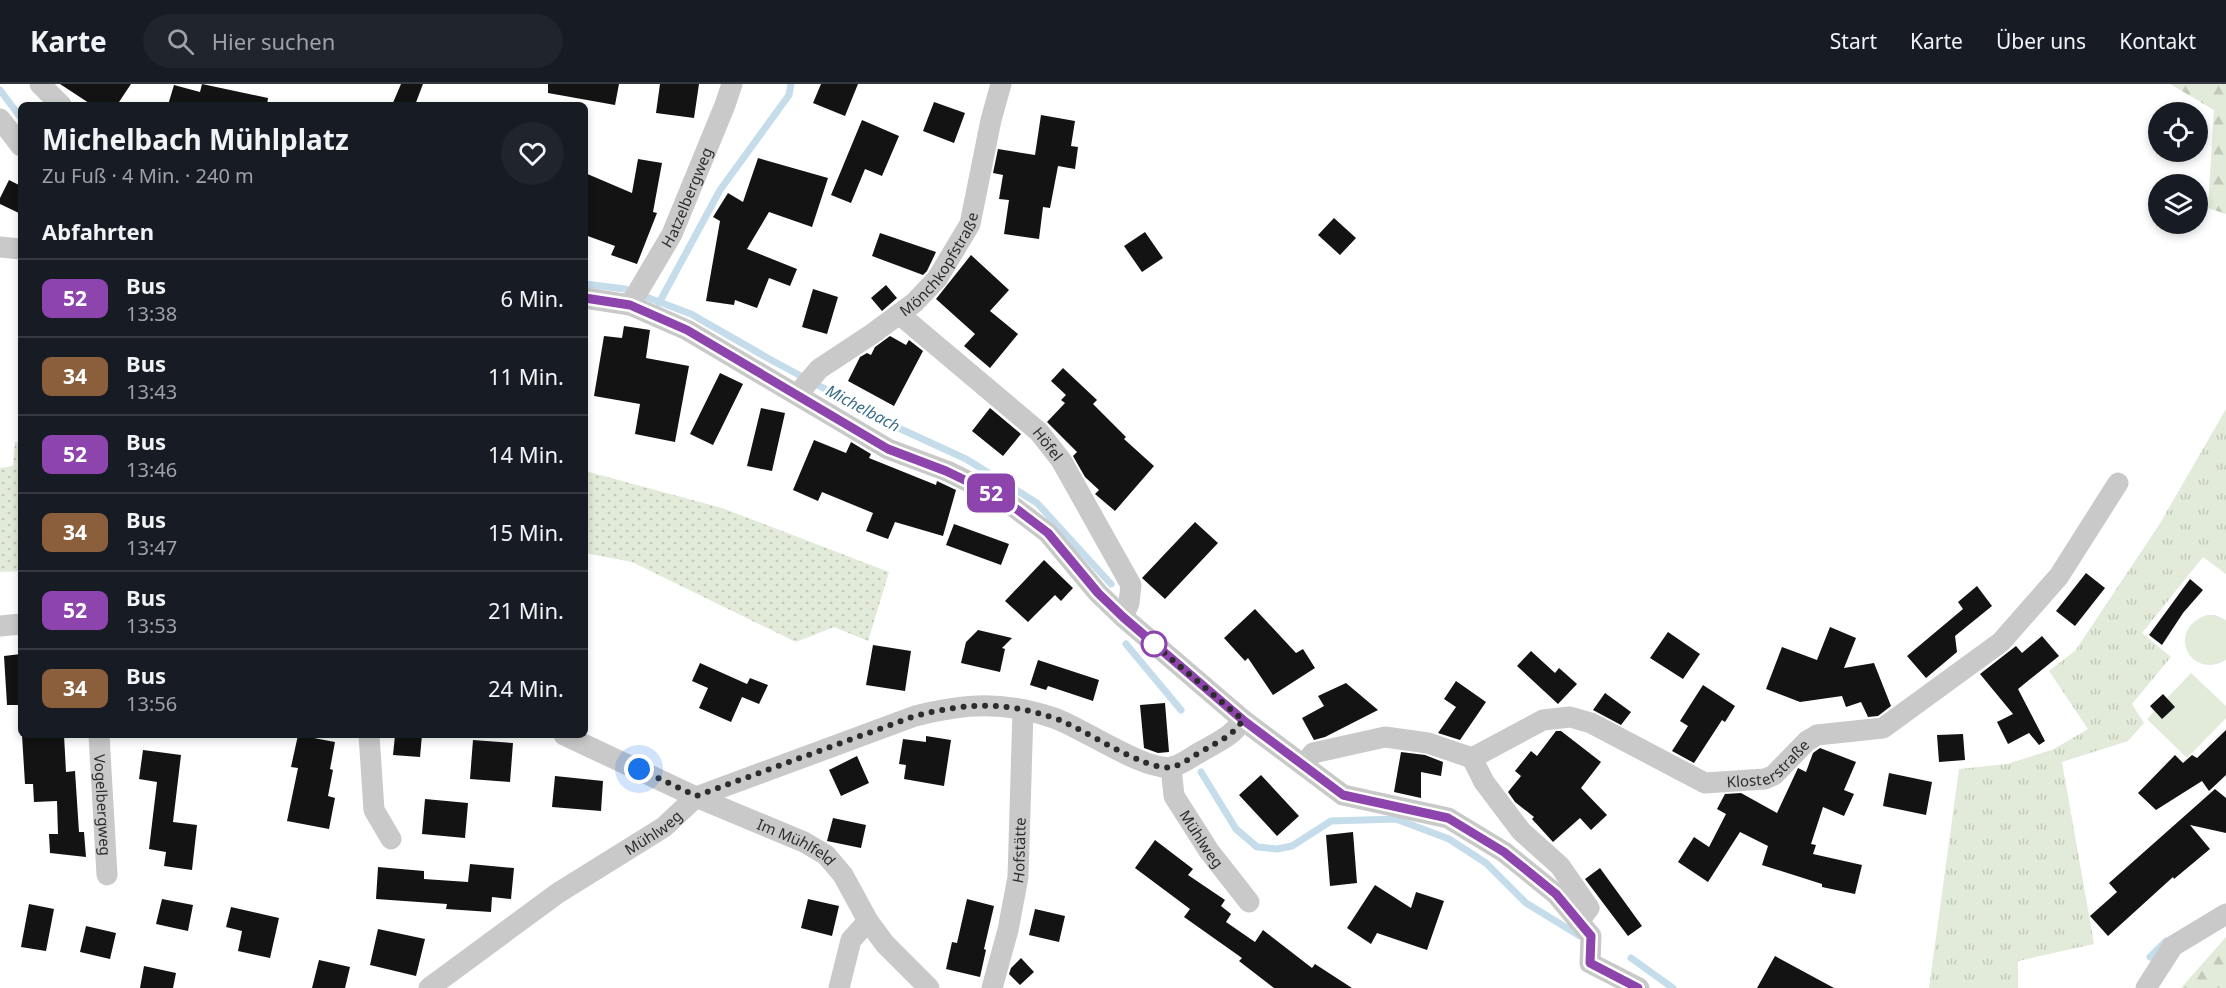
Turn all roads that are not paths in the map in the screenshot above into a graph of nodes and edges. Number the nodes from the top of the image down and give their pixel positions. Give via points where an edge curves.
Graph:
1 (40, 84) edge
2 (732, 84) edge
3 (1001, 84) edge
4 (59, 102) edge
5 (0, 119) edge
6 (18, 142) edge
7 (0, 247) edge
8 (18, 249) edge
9 (634, 297) junction
10 (588, 298) edge
11 (899, 314) junction
12 (801, 389) junction
13 (2118, 483) dead end
14 (1123, 617) junction
15 (18, 624) edge
16 (0, 626) edge
17 (1023, 710) junction
18 (1243, 720) junction
19 (99, 738) edge
20 (369, 738) edge
21 (570, 738) edge
22 (1472, 758) junction
23 (1304, 765) junction
24 (1171, 767) junction
25 (696, 796) junction
26 (390, 839) dead end
27 (107, 875) dead end
28 (1250, 902) dead end
29 (2226, 914) edge
30 (868, 921) junction
31 (1579, 921) junction
32 (429, 988) edge
33 (839, 988) edge
34 (929, 988) edge
35 (992, 988) edge
36 (1638, 988) edge
37 (2146, 988) edge

1 - 4 street
2 - 9 street, Hatzelbergweg via 672,234
3 - 11 street, Mönchkopfstraße via 970,224 937,279
5 - 6 street
7 - 8 street
9 - 10 street
9 - 12 street via 687,330
11 - 12 street, Mönchkopfstraße via 819,369
11 - 14 street, Höfel via 1040,432 1061,460 1131,585
12 - 14 street via 888,449 1002,498 1048,533
13 - 22 street, Klosterstraße via 2059,576 2001,642 1883,728 1817,735 1765,779 1705,783 1591,723 1570,717 1543,720
14 - 18 street
15 - 16 street
17 - 24 street, Mühlweg via 1056,718 1148,764
17 - 25 street, Mühlweg via 988,704 915,716
17 - 35 street, Hofstätte via 1018,877
18 - 23 street
18 - 24 street via 1234,733
19 - 27 street, Vogelbergweg
20 - 26 street via 374,810
21 - 25 street, Im Mühlfeld
22 - 23 street via 1428,743 1385,737 1313,753
22 - 31 street via 1484,782 1521,831 1560,866 1581,895 1589,908
23 - 31 street via 1343,795 1448,818 1504,852 1556,894
24 - 28 street, Mühlweg via 1174,796 1209,851
25 - 30 street, Im Mühlfeld via 826,855 843,875
25 - 32 street, Mühlweg via 664,827 558,893
29 - 37 street via 2173,946
30 - 33 street via 851,940
30 - 34 street, Im Mühlfeld
31 - 36 street via 1591,936 1590,963

